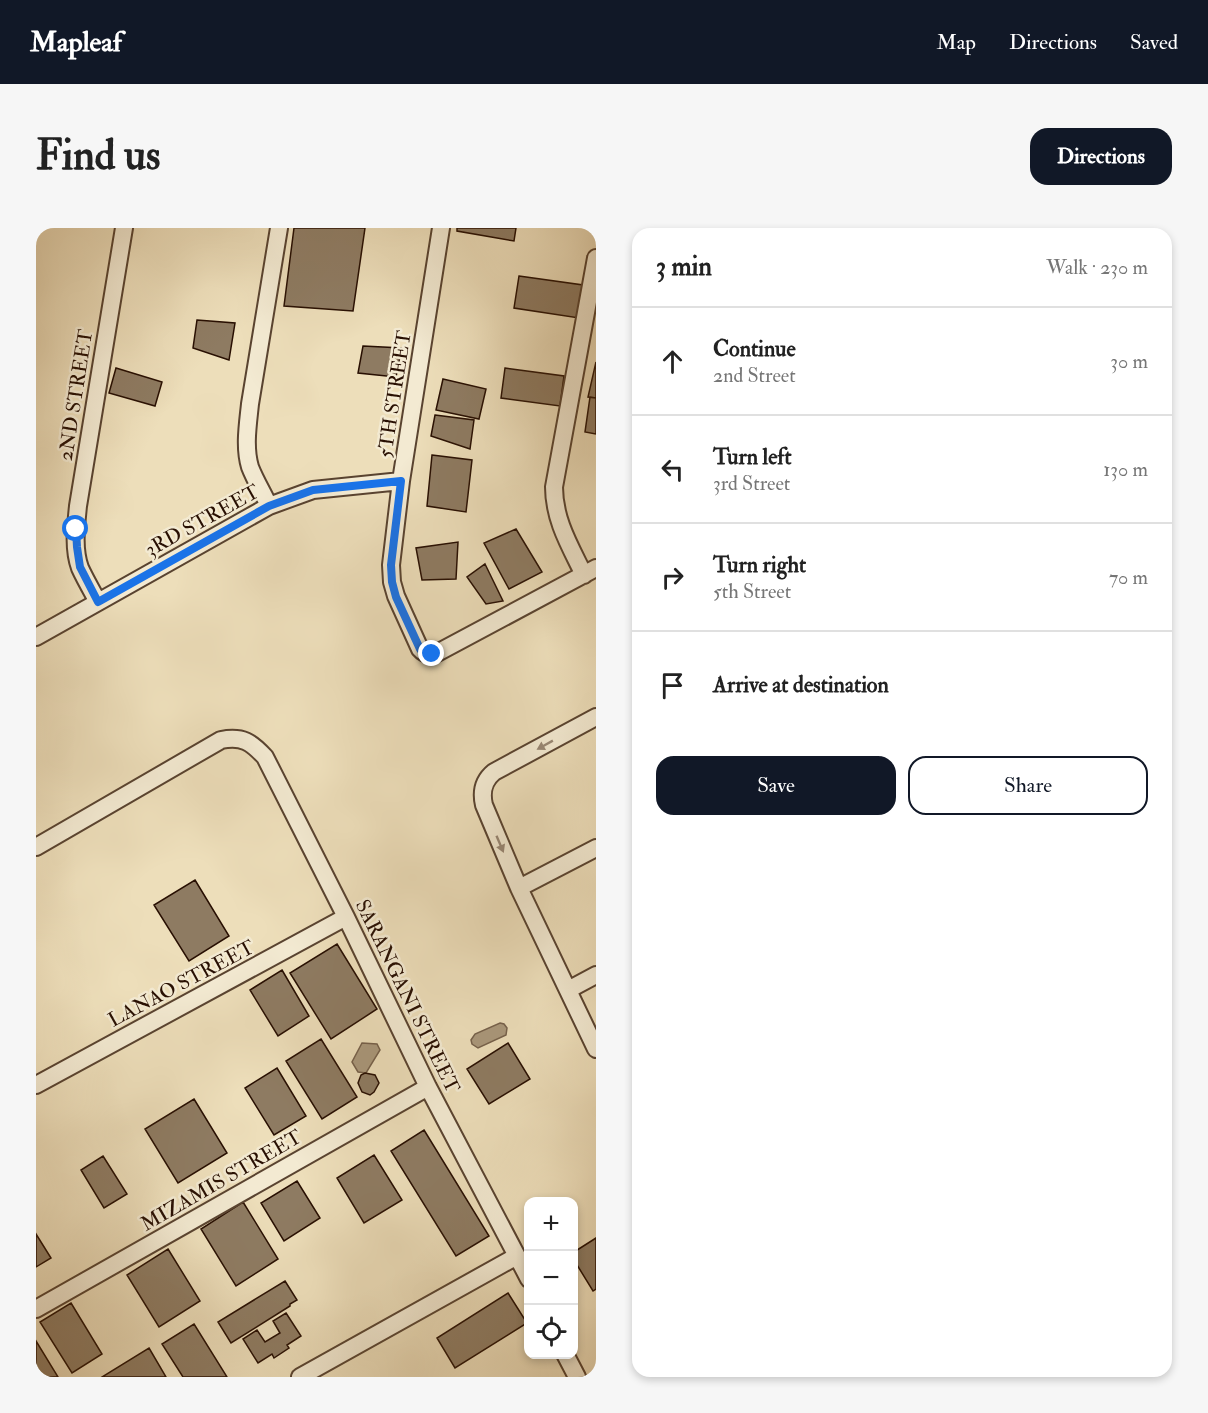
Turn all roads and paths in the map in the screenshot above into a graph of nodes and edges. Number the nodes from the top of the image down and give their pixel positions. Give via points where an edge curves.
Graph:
1 (124, 228) edge
2 (279, 228) edge
3 (441, 228) edge
4 (596, 258) edge
5 (401, 481) junction
6 (269, 506) junction
7 (590, 571) edge
8 (98, 602) junction
9 (36, 637) edge
10 (596, 717) edge
11 (36, 847) edge
12 (596, 848) edge
13 (519, 888) junction
14 (346, 917) junction
15 (596, 975) edge
16 (568, 990) junction
17 (596, 1049) edge
18 (36, 1085) edge
19 (428, 1087) junction
20 (517, 1256) junction
21 (524, 1271) edge
22 (36, 1309) edge
23 (568, 1359) edge
24 (300, 1377) edge
25 (577, 1377) edge

1 - 8 street, 2ND STREET via 76,529 80,567
2 - 6 street via 248,430 250,467
3 - 5 street, 5TH STREET
4 - 7 street via 554,487 561,527
5 - 6 street, 3RD STREET via 313,490
5 - 7 street, 5TH STREET via 392,582 423,653 437,653
6 - 8 street, 3RD STREET
8 - 9 street, 3RD STREET
10 -> 13 street via 488,777 483,789 484,805
11 - 14 street, SARANGANI STREET via 221,740 242,739 266,757
12 - 13 street
13 - 16 street
14 - 18 street, LANAO STREET
14 - 19 street, SARANGANI STREET
15 - 16 street
16 - 17 street
19 - 20 street, SARANGANI STREET
19 - 22 street, MIZAMIS STREET
20 - 21 street, SARANGANI STREET
20 - 24 street
23 - 25 street

